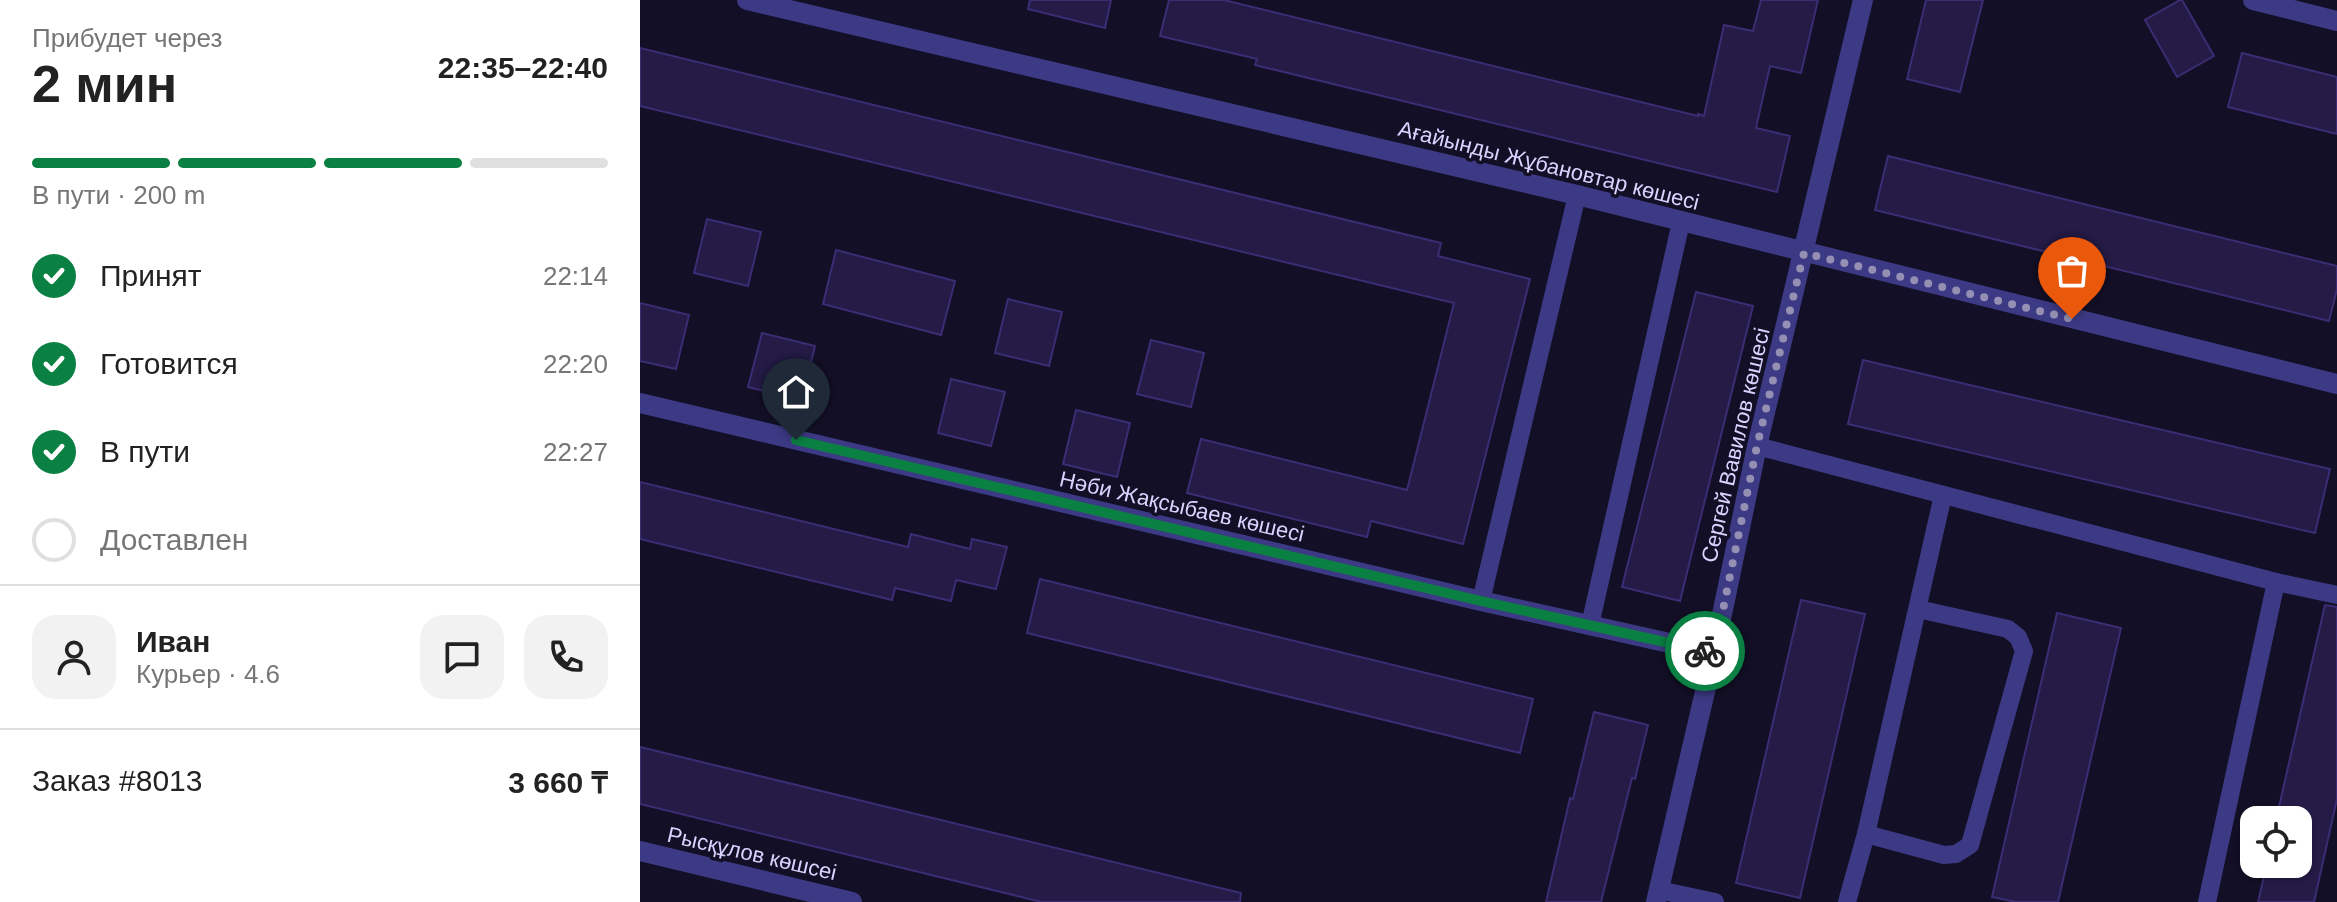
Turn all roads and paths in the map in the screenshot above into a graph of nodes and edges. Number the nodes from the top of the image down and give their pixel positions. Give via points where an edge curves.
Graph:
1 (747, 0) edge
2 (1863, 0) edge
3 (2253, 0) edge
4 (2337, 21) edge
5 (1577, 195) junction
6 (1681, 222) junction
7 (1804, 253) junction
8 (2337, 384) edge
9 (640, 403) edge
10 (1757, 446) junction
11 (1943, 495) junction
12 (2276, 582) junction
13 (2337, 595) edge
14 (1481, 601) junction
15 (1918, 609) junction
16 (1590, 625) junction
17 (1714, 653) junction
18 (1866, 834) junction
19 (640, 851) edge
20 (1658, 896) edge
21 (852, 902) edge
22 (1715, 902) edge
23 (1847, 902) edge
24 (2207, 902) edge

1 - 5 street, Ағайынды Жұбановтар көшесі
2 - 7 street, Сергей Вавилов көшесі
3 - 4 street
5 - 6 street, Ағайынды Жұбановтар көшесі
5 - 14 lane
6 - 7 street, Ағайынды Жұбановтар көшесі
6 - 16 lane
7 - 8 street, Ағайынды Жұбановтар көшесі
7 - 10 street, Сергей Вавилов көшесі
9 - 14 street, Нәби Жақсыбаев көшесі
10 - 11 lane
10 - 17 street, Сергей Вавилов көшесі
11 - 12 lane
11 - 15 lane
12 - 13 lane
12 - 24 lane
14 - 16 street, Нәби Жақсыбаев көшесі
15 - 18 lane
15 - 18 lane via 2008,629 2024,651 1970,845 1944,855
16 - 17 street, Нәби Жақсыбаев көшесі
17 - 20 street, Сергей Вавилов көшесі
18 - 23 lane
19 - 21 street, Рысқұлов көшсеі
20 - 22 lane

